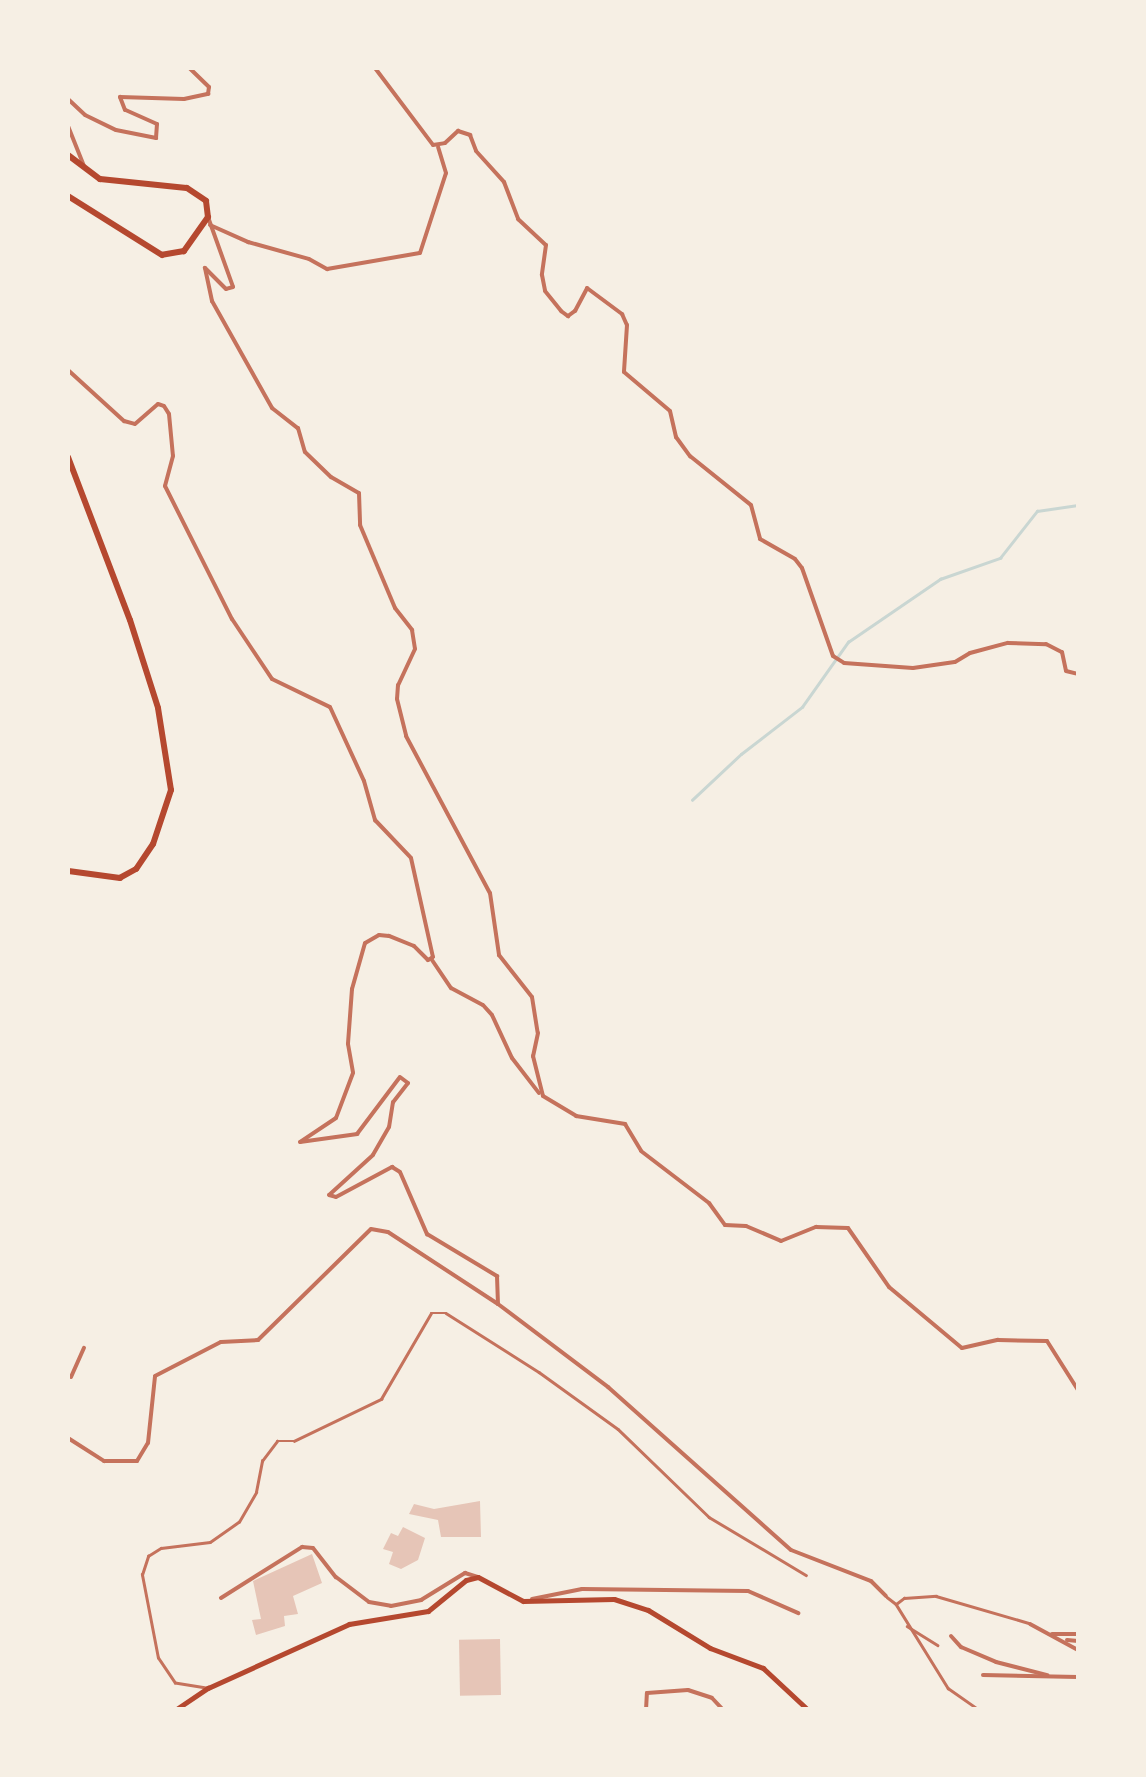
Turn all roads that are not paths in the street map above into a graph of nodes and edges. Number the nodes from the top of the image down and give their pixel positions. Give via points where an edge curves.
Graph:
1 (189, 68) edge
2 (375, 68) edge
3 (68, 98) edge
4 (68, 126) edge
5 (438, 147) junction
6 (68, 154) edge
7 (84, 171) junction
8 (68, 196) edge
9 (209, 221) junction
10 (68, 370) edge
11 (68, 456) edge
12 (1078, 674) edge
13 (68, 871) edge
14 (432, 960) junction
15 (543, 1096) junction
16 (498, 1304) junction
17 (84, 1348) dead end
18 (69, 1375) edge
19 (1078, 1390) edge
20 (68, 1438) edge
21 (806, 1575) dead end
22 (478, 1578) junction
23 (886, 1596) joint
24 (221, 1598) dead end
25 (523, 1601) junction
26 (896, 1604) junction
27 (798, 1613) dead end
28 (1030, 1624) joint
29 (906, 1625) junction
30 (1048, 1634) junction
31 (951, 1636) dead end
32 (1078, 1638) edge
33 (1062, 1640) junction
34 (937, 1645) dead end
35 (1078, 1650) edge
36 (983, 1675) dead end
37 (1047, 1675) junction
38 (1078, 1677) edge
39 (208, 1688) junction
40 (175, 1710) edge
41 (646, 1710) edge
42 (723, 1710) edge
43 (808, 1710) edge
44 (980, 1710) edge

1 - 3 street via 208,94 120,97 121,107 156,124 156,138 116,130
2 - 5 street
4 - 7 street
5 - 9 street via 446,173 420,252 326,269
5 - 12 street via 458,132 470,135 504,182 518,219 546,245 545,291 561,311 574,312 588,288 622,314 624,372 670,410 676,437 690,456 751,504 760,539 802,568 833,656 844,663 913,668 955,662 1008,642 1046,644 1062,652 1066,670
6 - 7 highway
7 - 9 highway via 124,183 188,188 206,201
8 - 9 highway via 162,255 193,243
9 - 15 street via 233,287 226,289 204,268 212,301 272,408 298,428 305,452 359,493 360,525 412,630 415,649 397,699 406,736 490,893 500,955 532,997 538,1033 533,1056
10 - 14 street via 124,421 144,421 158,404 169,414 168,494 232,619 272,679 330,707 375,820 411,858
11 - 13 highway via 158,708 171,790 153,844 136,870 120,878
14 - 15 street via 451,988 492,1015 512,1058
14 - 16 street via 403,940 380,935 365,942 352,989 353,1073 336,1118 300,1142 357,1134 400,1077 408,1083 393,1102 389,1127 372,1156 329,1194 336,1197 392,1166 427,1234 497,1276
15 - 19 street via 576,1116 626,1124 642,1151 709,1202 725,1225 781,1241 816,1226 848,1228 889,1288 962,1348 1047,1340
16 - 20 street via 388,1232 371,1229 258,1340 221,1342 155,1376 148,1443 137,1460 104,1461
16 - 23 street via 608,1387 790,1550 871,1581
17 - 18 street
21 - 39 street via 708,1516 618,1428 539,1372 446,1314 431,1314 381,1398 294,1441 276,1441 240,1522 210,1542 148,1556 142,1575 158,1658 174,1683
22 - 24 street via 466,1573 422,1600 391,1606 358,1594 313,1548 302,1546
22 - 25 main road
22 - 39 main road via 466,1580 428,1612 349,1624
23 - 26 street
25 - 27 street via 582,1589 748,1591
25 - 43 main road via 614,1599 648,1610 710,1648 763,1668
26 - 28 street via 936,1596
26 - 29 street
28 - 30 street
29 - 34 street
29 - 44 street via 948,1688
30 - 32 street
30 - 33 street
31 - 37 street via 996,1662
32 - 33 street
33 - 35 street
36 - 37 street
37 - 38 street
39 - 40 main road
41 - 42 street via 647,1694 688,1690

